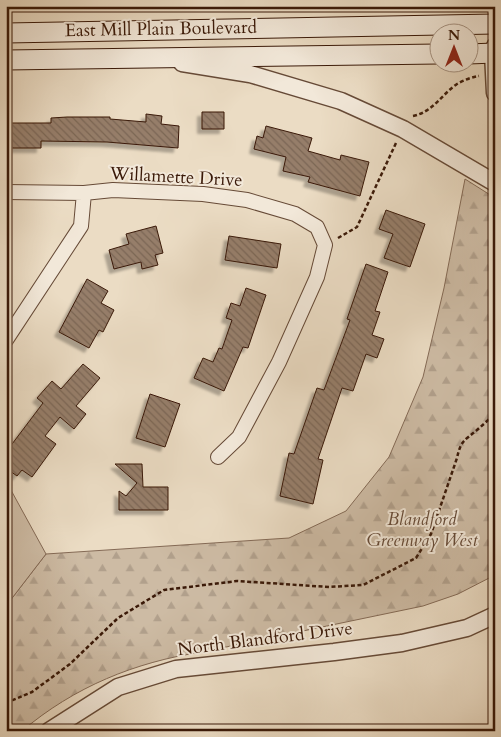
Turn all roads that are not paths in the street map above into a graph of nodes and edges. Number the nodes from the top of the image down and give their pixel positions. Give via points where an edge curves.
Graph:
1 (495, 24) edge
2 (6, 33) edge
3 (494, 51) edge
4 (478, 53) edge
5 (428, 54) edge
6 (143, 57) junction
7 (6, 60) edge
8 (494, 73) edge
9 (495, 93) edge
10 (495, 183) edge
11 (6, 192) edge
12 (84, 193) junction
13 (6, 340) edge
14 (218, 457) dead end
15 (495, 615) edge
16 (49, 731) edge

1 - 2 main road, East Mill Plain Boulevard
3 - 4 main road
3 - 8 street
5 - 6 main road, East Mill Plain Boulevard
6 - 7 main road, East Mill Plain Boulevard
6 - 10 street via 250,74 341,101 403,129
8 - 9 street
11 - 12 street, Willamette Drive
12 - 13 street via 81,226
12 - 14 street, Willamette Drive via 141,191 247,200 295,214 317,227 326,245 317,277 279,362 239,437
15 - 16 street, North Blandford Drive via 467,628 402,643 176,669 118,687

